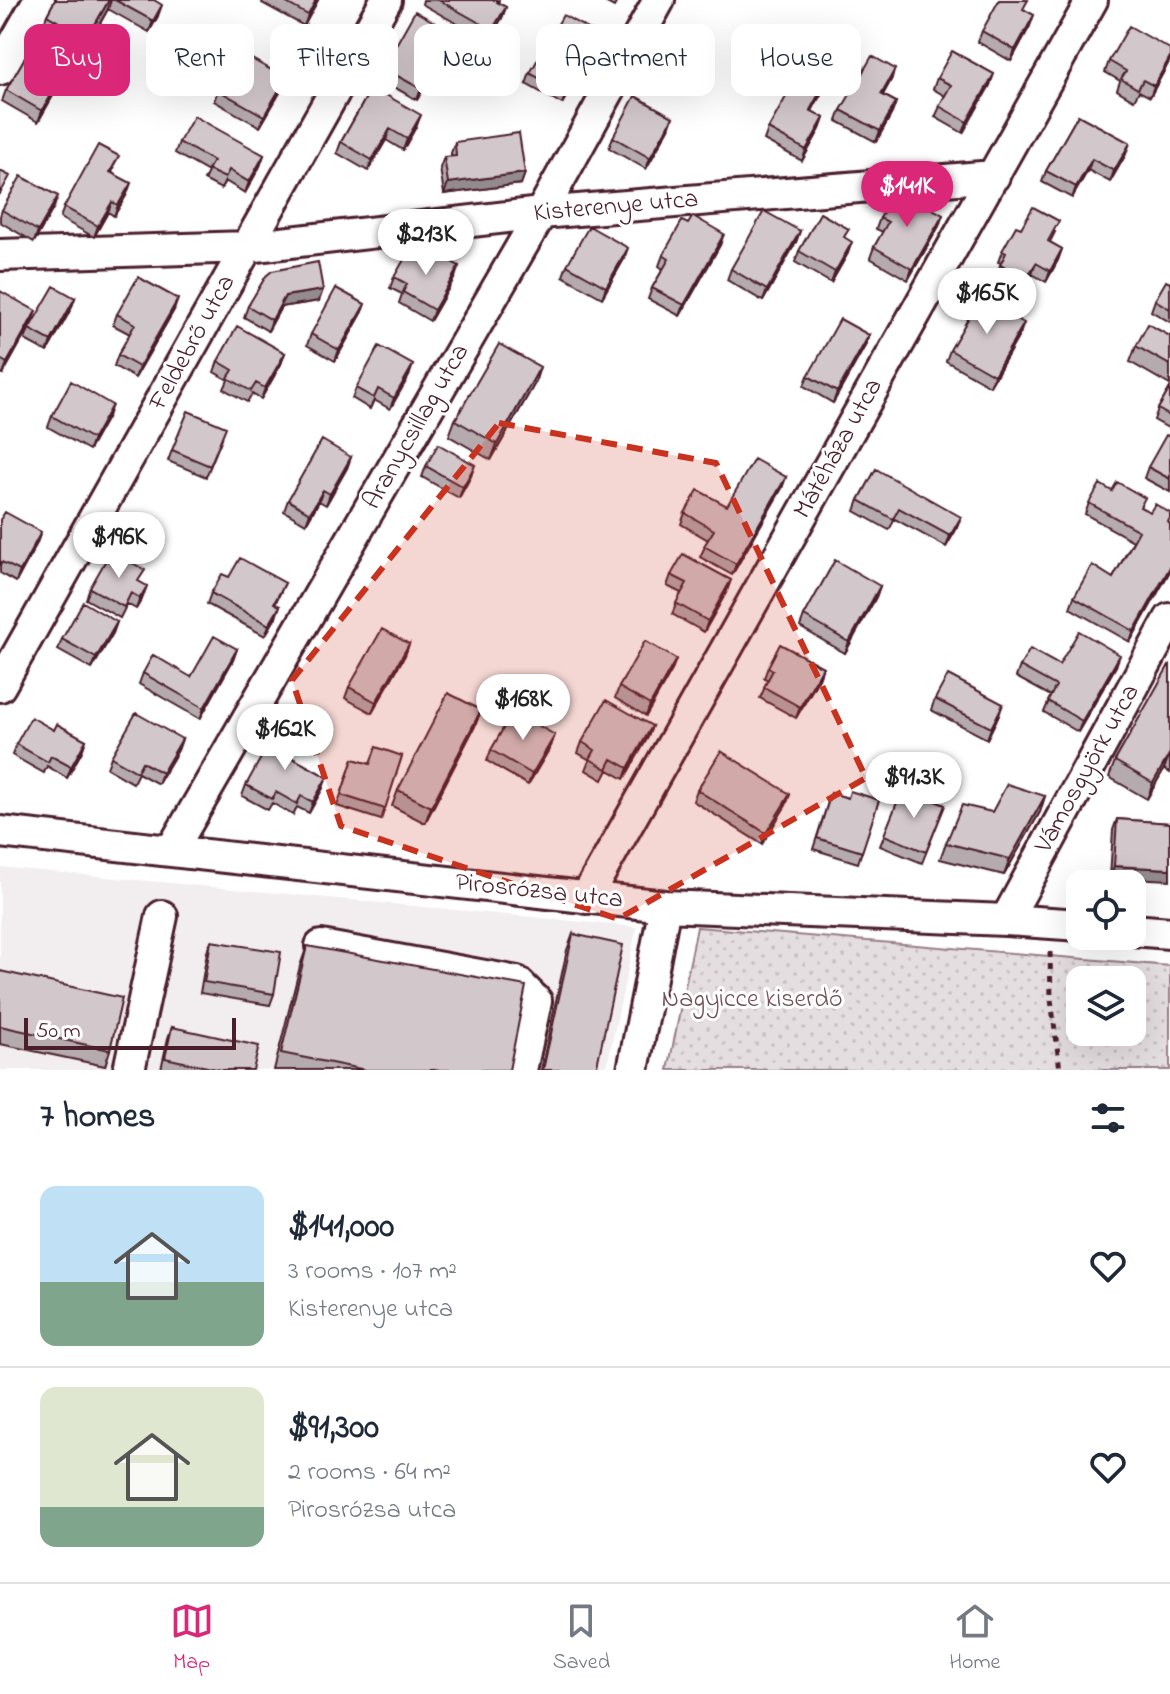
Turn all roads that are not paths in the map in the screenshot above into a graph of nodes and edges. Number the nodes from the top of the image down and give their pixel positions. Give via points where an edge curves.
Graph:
1 (39, 0) edge
2 (386, 0) edge
3 (659, 0) edge
4 (1092, 0) edge
5 (0, 69) edge
6 (994, 176) junction
7 (541, 213) junction
8 (247, 247) junction
9 (0, 255) edge
10 (1170, 619) edge
11 (0, 686) edge
12 (0, 832) edge
13 (171, 851) junction
14 (586, 898) junction
15 (665, 906) junction
16 (162, 916) dead end
17 (1006, 920) junction
18 (1066, 924) edge
19 (1146, 931) edge
20 (1170, 933) edge
21 (321, 946) edge
22 (129, 1070) edge
23 (521, 1070) edge
24 (633, 1070) edge

1 - 5 street
2 - 8 street, Feldebrő utca
3 - 7 street, Aranycsillag utca
4 - 6 street, Mátéháza utca
6 - 7 street, Kisterenye utca
6 - 14 street, Mátéháza utca
7 - 8 street, Kisterenye utca
7 - 13 street, Aranycsillag utca
8 - 9 street, Kisterenye utca
8 - 11 street, Feldebrő utca
10 - 17 street, Vámosgyörk utca
12 - 13 street, Pirosrózsa utca
13 - 14 street, Pirosrózsa utca
14 - 15 street, Pirosrózsa utca
15 - 17 street, Pirosrózsa utca
15 - 24 street
16 - 22 street
17 - 18 street, Pirosrózsa utca
19 - 20 street
21 - 23 street via 517,982 536,1001

